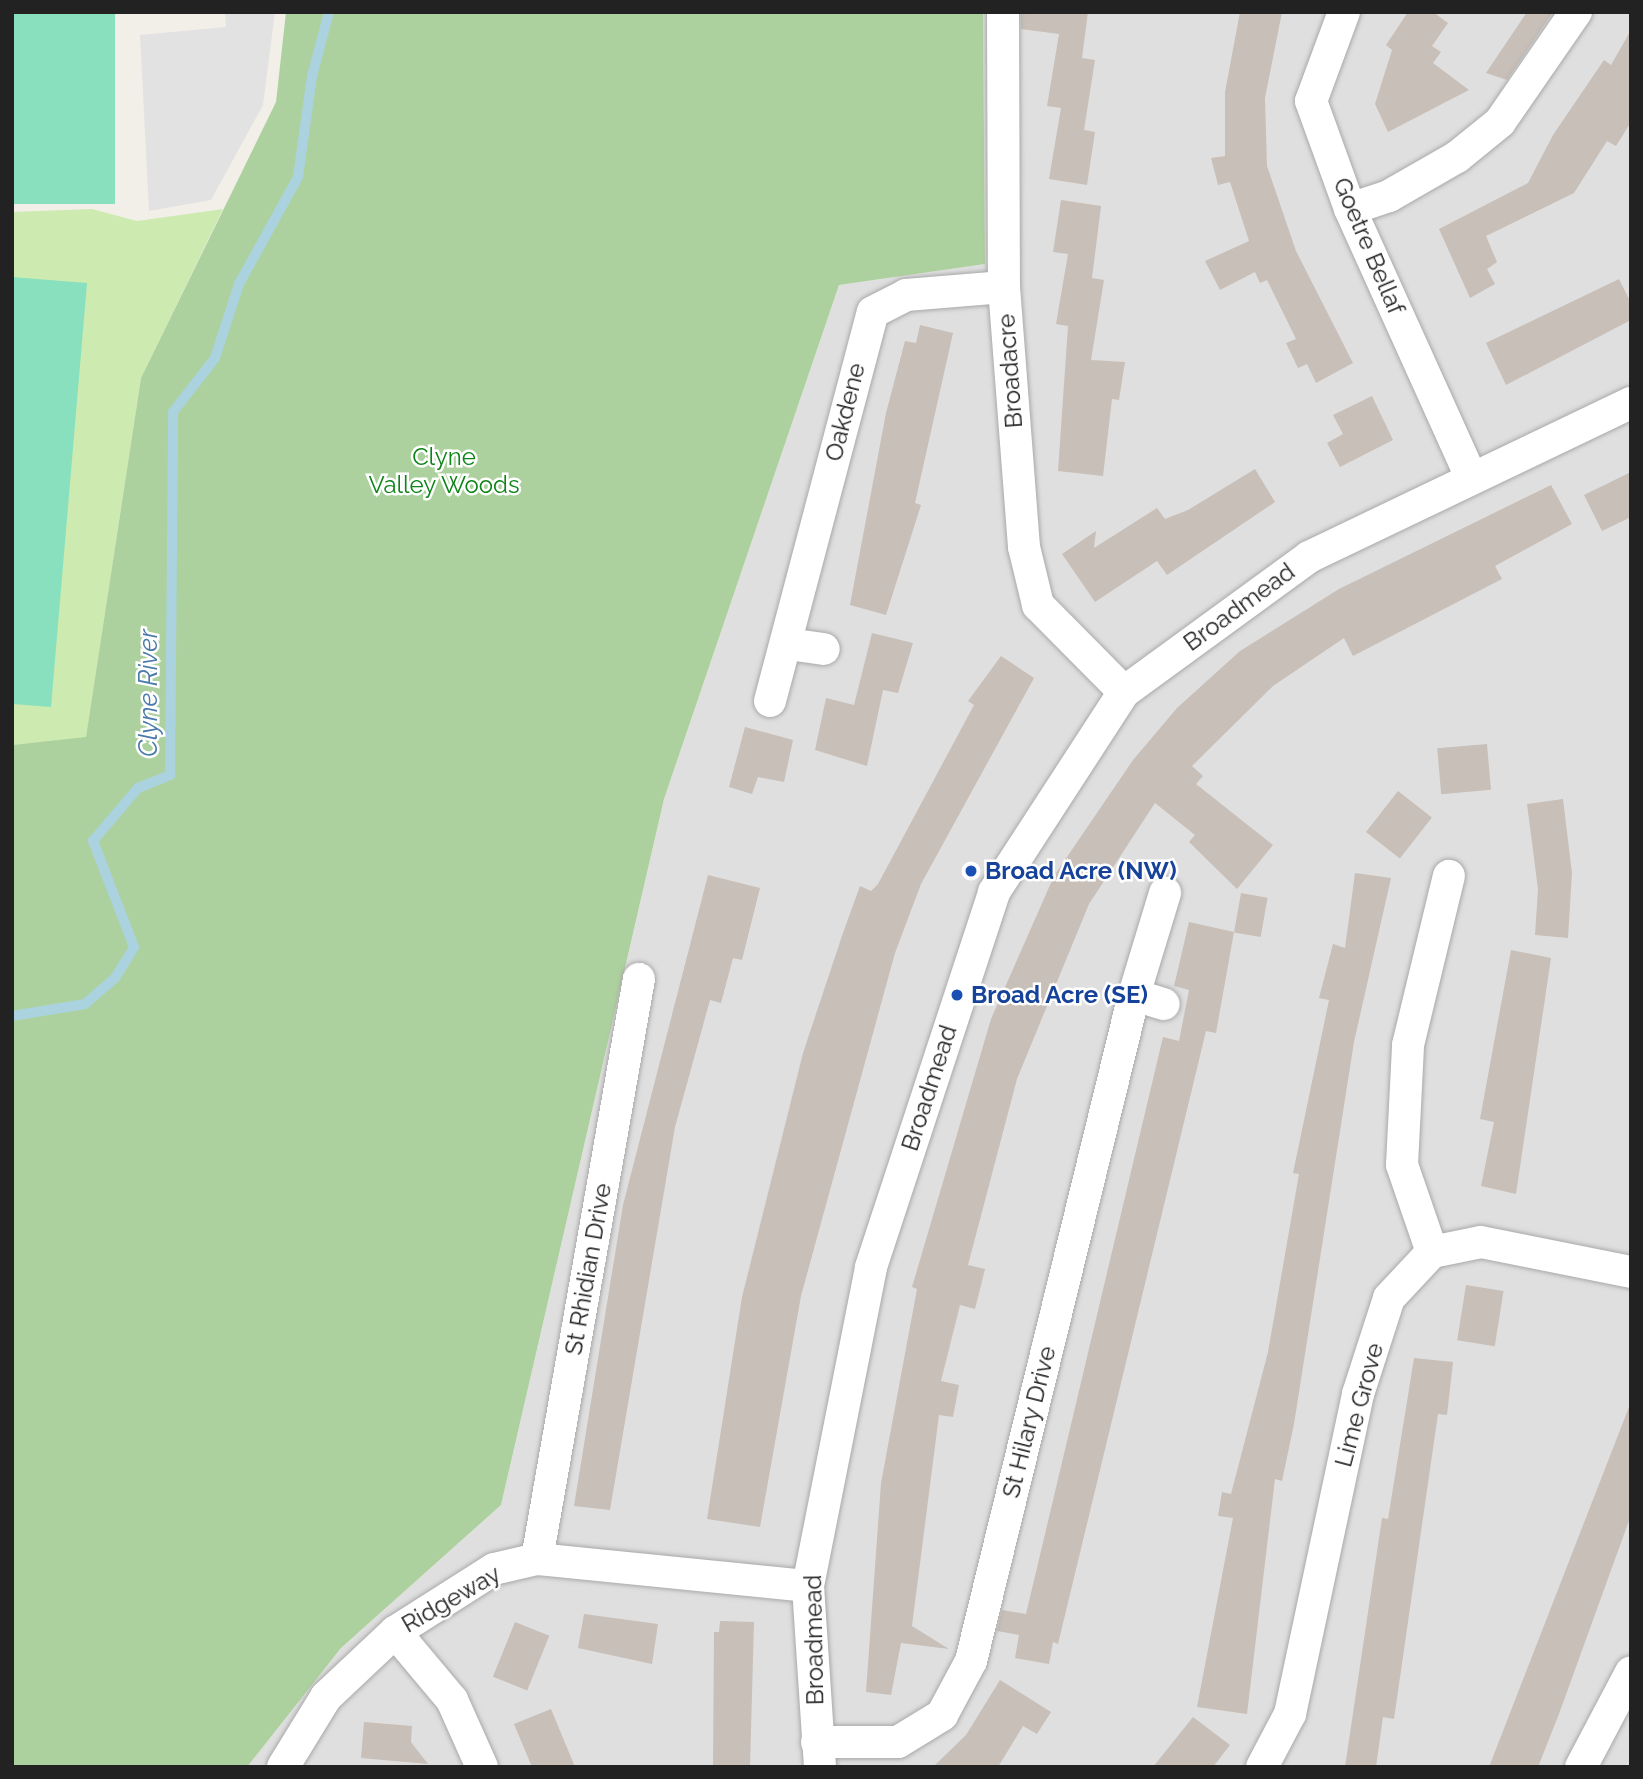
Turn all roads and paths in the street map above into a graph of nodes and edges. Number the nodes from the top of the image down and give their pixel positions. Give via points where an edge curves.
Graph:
1 (1003, 12) edge
2 (1344, 12) edge
3 (1576, 12) edge
4 (1350, 209) junction
5 (1004, 287) junction
6 (1631, 403) edge
7 (1470, 475) junction
8 (788, 644) junction
9 (824, 649) dead end
10 (1124, 692) junction
11 (770, 701) dead end
12 (1449, 876) dead end
13 (1165, 893) dead end
14 (639, 979) dead end
15 (1432, 1252) junction
16 (1631, 1272) edge
17 (537, 1559) junction
18 (808, 1586) junction
19 (395, 1632) junction
20 (1631, 1672) edge
21 (818, 1754) edge
22 (283, 1767) edge
23 (482, 1767) edge
24 (1262, 1767) edge
25 (1581, 1767) edge

1 - 5 street, Broadacre
2 - 4 street, Goetre Bellaf via 1311,101
3 - 4 street via 1500,121 1446,163
4 - 7 street, Goetre Bellaf
5 - 8 street, Oakdene via 906,295 873,312
5 - 10 street, Broadacre via 1024,547 1038,605
6 - 7 street, Broadmead
7 - 10 street, Broadmead via 1309,556
8 - 9 street
8 - 11 street, Oakdene
10 - 18 street, Broadmead via 994,892 871,1267
12 - 15 street via 1408,1045 1403,1151
13 - 21 street, St Hilary Drive via 1149,999 971,1661 942,1715 898,1742
14 - 17 street, St Rhidian Drive
15 - 16 street via 1480,1242
15 - 24 street, Lime Grove via 1389,1298 1358,1394 1290,1714
17 - 18 street, Ridgeway
17 - 19 street, Ridgeway via 494,1569
18 - 21 street, Broadmead
19 - 22 street, Ridgeway via 326,1697
19 - 23 street via 452,1700
20 - 25 street

